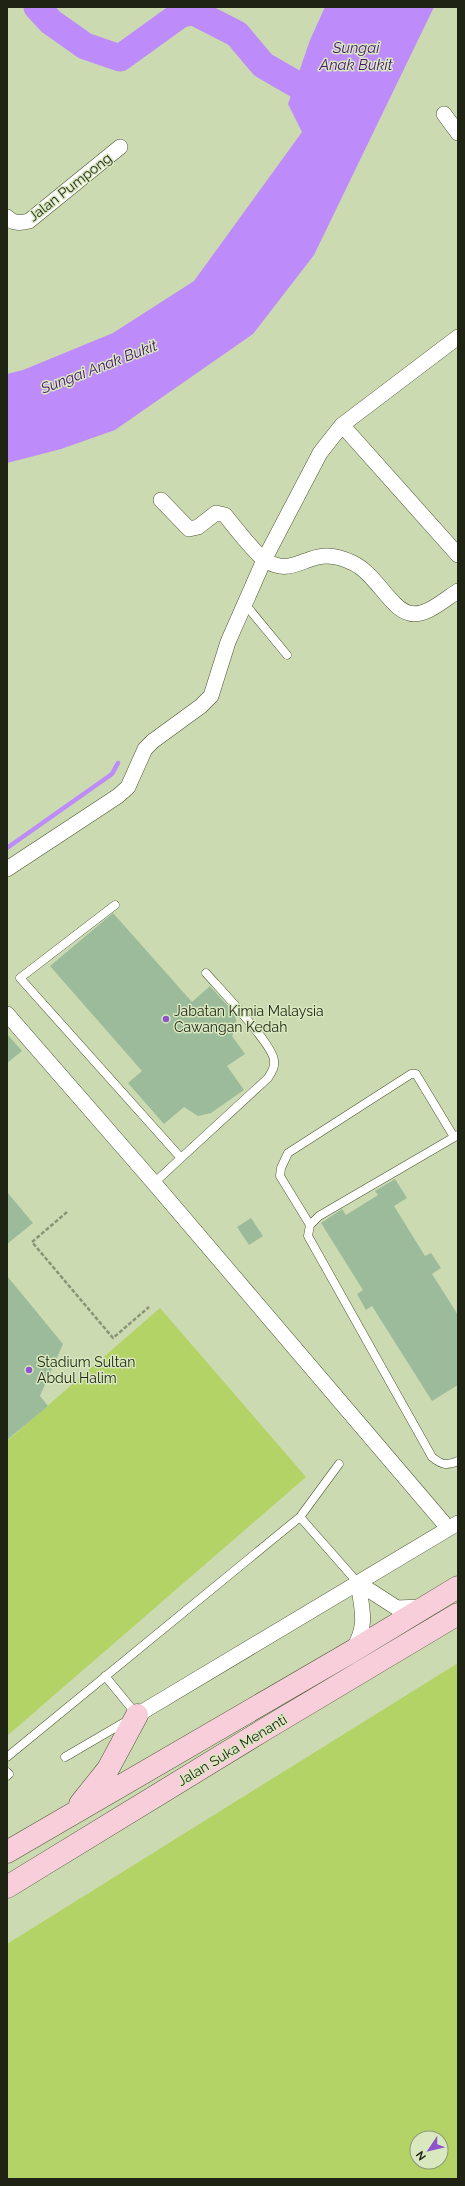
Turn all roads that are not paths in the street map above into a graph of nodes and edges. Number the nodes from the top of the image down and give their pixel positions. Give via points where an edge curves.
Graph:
1 (444, 114) dead end
2 (458, 132) edge
3 (120, 147) dead end
4 (13, 220) edge
5 (458, 337) edge
6 (342, 425) junction
7 (162, 500) dead end
8 (458, 555) edge
9 (264, 560) junction
10 (458, 591) edge
11 (245, 604) junction
12 (287, 655) dead end
13 (7, 869) edge
14 (115, 905) dead end
15 (206, 973) dead end
16 (7, 1014) edge
17 (456, 1136) edge
18 (181, 1158) junction
19 (154, 1183) junction
20 (310, 1225) junction
21 (458, 1461) edge
22 (339, 1464) dead end
23 (300, 1517) junction
24 (453, 1526) edge
25 (358, 1583) junction
26 (458, 1587) edge
27 (432, 1604) junction
28 (458, 1614) edge
29 (351, 1652) junction
30 (105, 1676) junction
31 (137, 1715) junction
32 (7, 1757) edge
33 (65, 1758) dead end
34 (7, 1772) edge
35 (7, 1776) edge
36 (63, 1820) junction
37 (9, 1848) edge
38 (7, 1888) edge

1 - 2 street
3 - 4 street, Jalan Pumpong via 29,221
5 - 6 street
6 - 8 street
6 - 9 street via 320,453
7 - 9 street via 189,529 198,528 216,513 225,515
9 - 10 street via 282,567 291,567 318,557 329,556 354,563 369,572 401,610 409,614 427,610
9 - 11 street
11 - 12 lane
11 - 13 street via 228,642 211,696 145,749 128,787 118,796
14 - 18 lane via 20,978
15 - 18 lane via 266,1043 274,1060 273,1070 268,1078
16 - 19 street
17 - 20 lane via 319,1216
17 - 20 lane via 416,1074 410,1074 288,1153 280,1168 280,1176
18 - 19 lane
19 - 24 street
20 - 21 lane via 308,1236 432,1457 441,1464 449,1465
22 - 23 lane
23 - 25 lane
23 - 30 lane
24 - 25 street
25 - 27 street via 398,1608
25 - 29 street via 363,1628
25 - 31 street
26 - 27 main road, Jalan Suka Menanti
27 - 29 main road, Jalan Suka Menanti
28 - 38 main road, Jalan Suka Menanti
29 - 36 main road, Jalan Suka Menanti
30 - 31 lane
30 - 32 lane
31 - 33 lane
31 - 36 main road via 108,1769 80,1804
34 - 35 lane
36 - 37 main road, Jalan Suka Menanti

